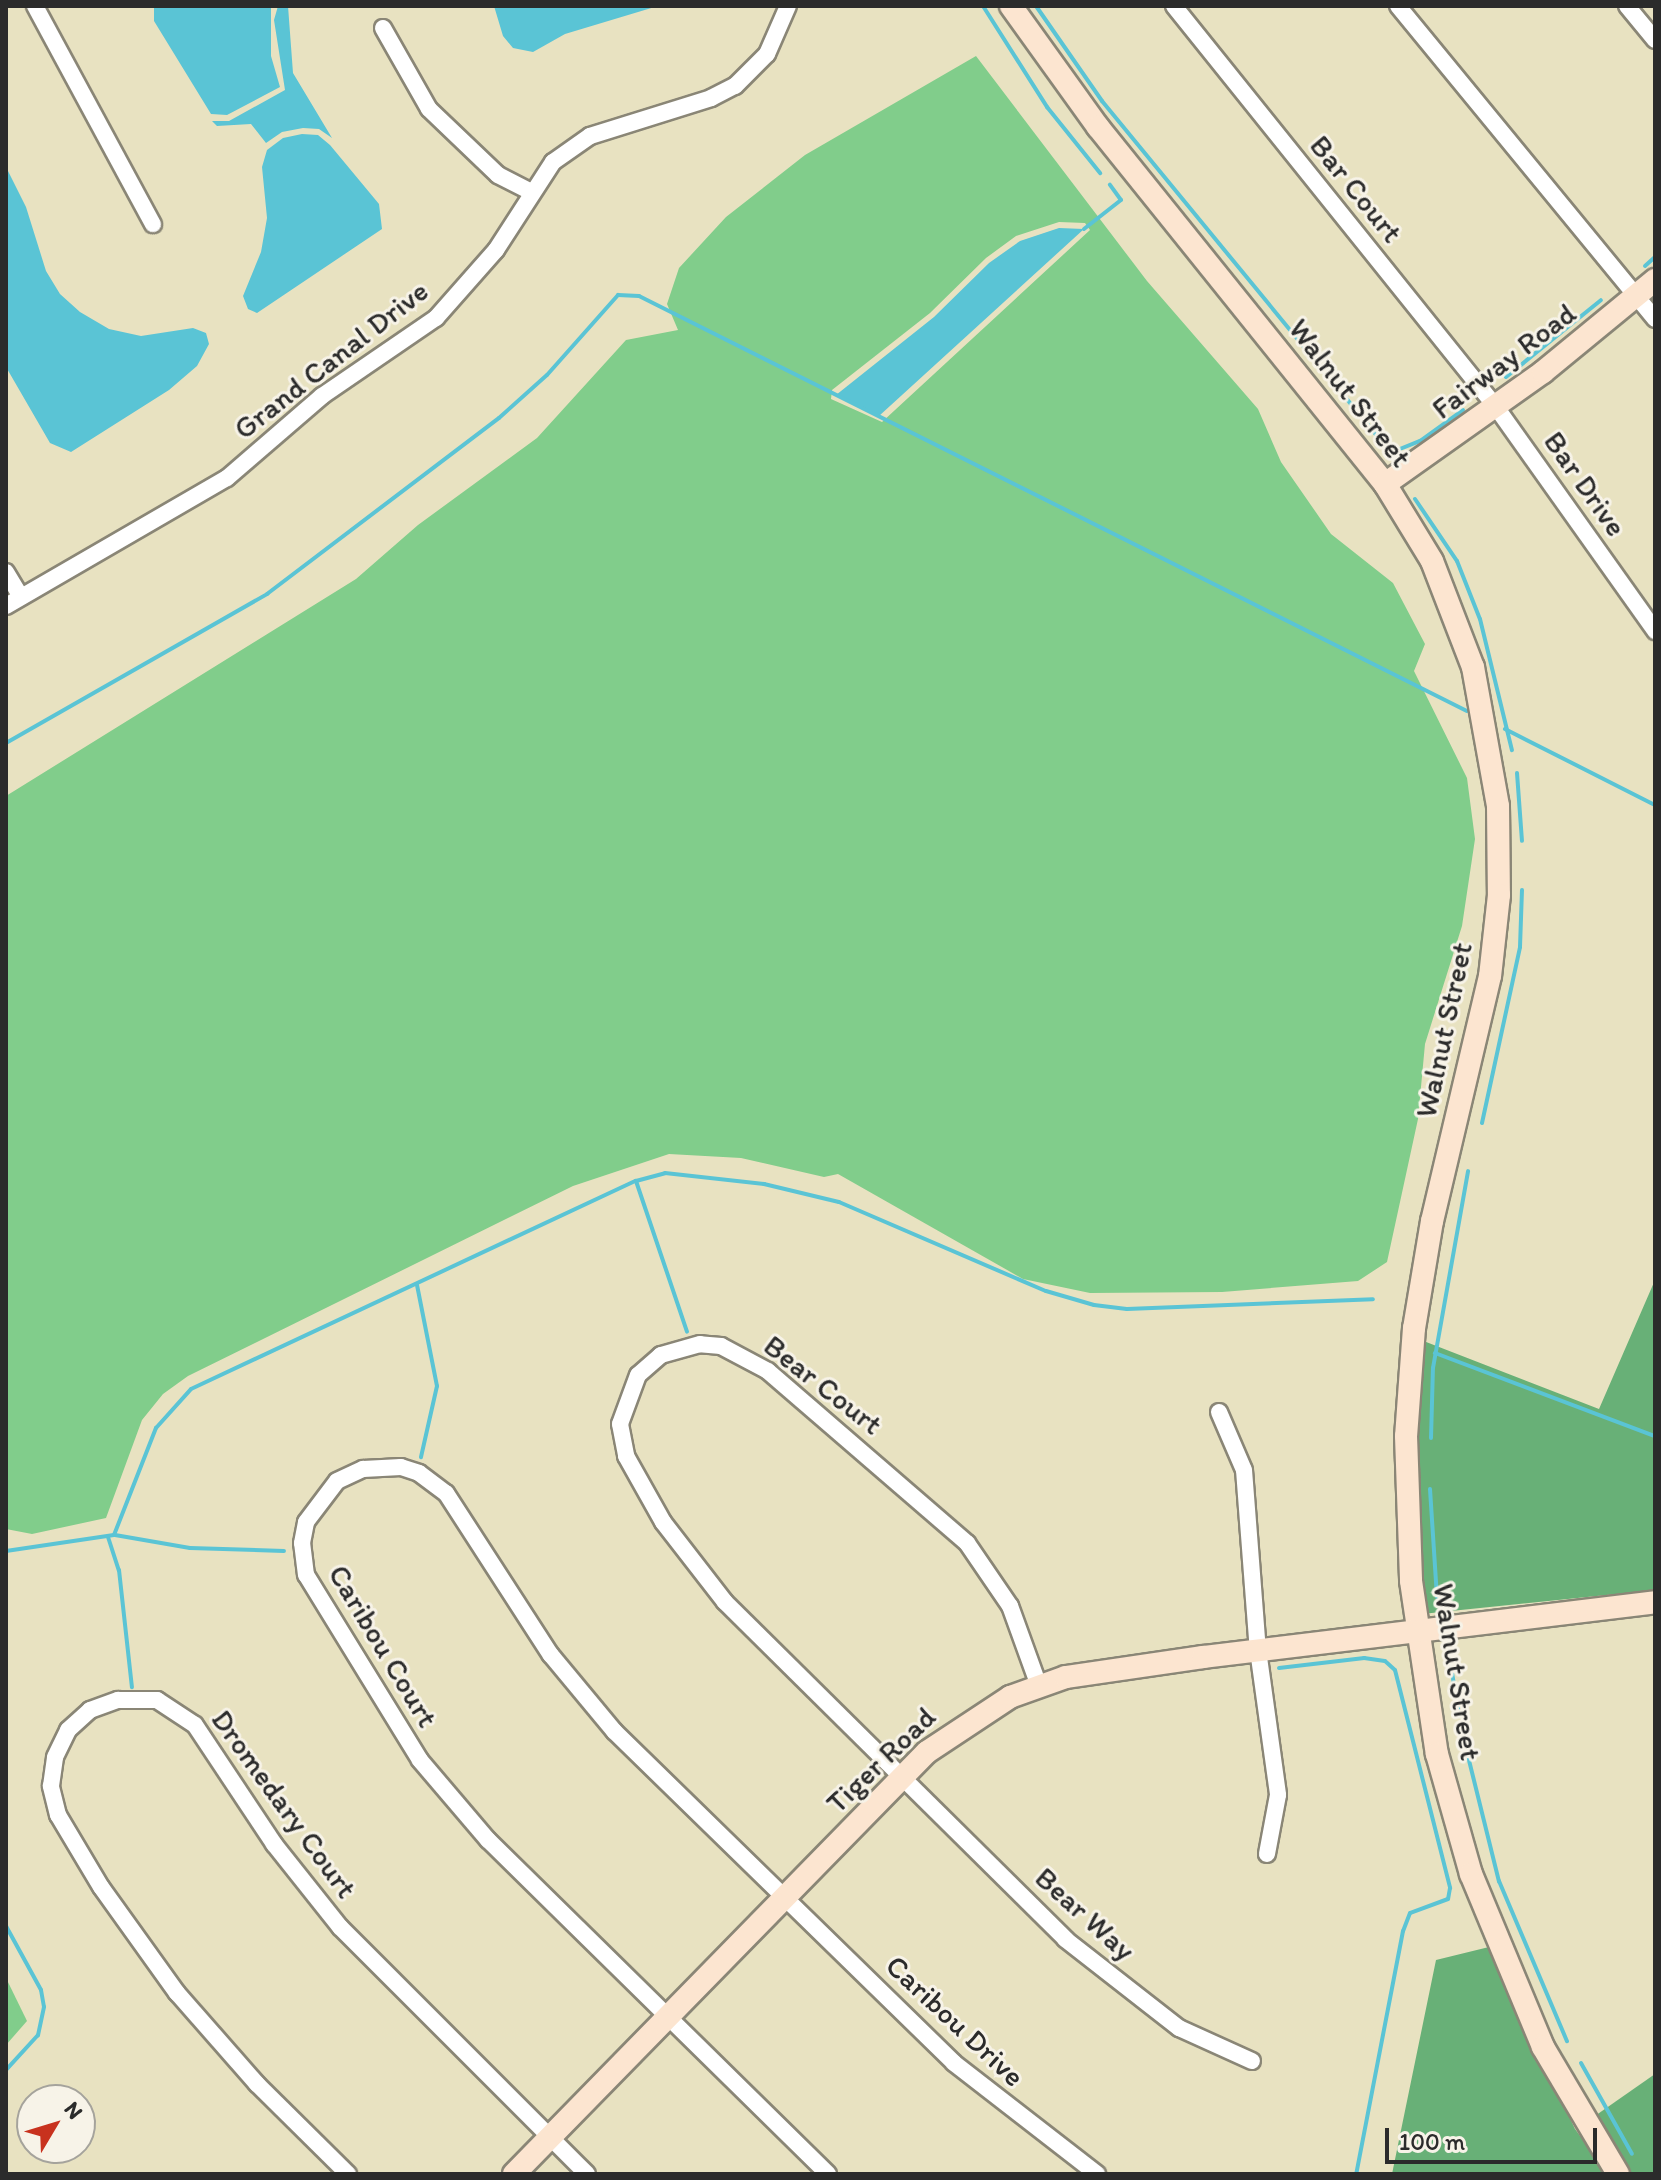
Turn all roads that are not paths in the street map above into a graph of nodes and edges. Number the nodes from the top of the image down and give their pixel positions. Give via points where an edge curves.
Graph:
1 (35, 6) edge
2 (788, 6) edge
3 (1011, 6) edge
4 (1174, 6) edge
5 (1398, 6) edge
6 (1627, 6) edge
7 (383, 28) dead end
8 (1655, 40) edge
9 (530, 191) junction
10 (153, 224) dead end
11 (1655, 280) edge
12 (1636, 296) junction
13 (1655, 319) edge
14 (1496, 407) junction
15 (1385, 484) junction
16 (6, 572) edge
17 (13, 602) edge
18 (1655, 631) edge
19 (1219, 1412) dead end
20 (1655, 1602) edge
21 (1416, 1630) junction
22 (1258, 1650) junction
23 (1039, 1686) junction
24 (901, 1778) junction
25 (1267, 1854) dead end
26 (784, 1898) junction
27 (668, 2016) junction
28 (1252, 2061) dead end
29 (550, 2138) junction
30 (348, 2174) edge
31 (514, 2174) edge
32 (587, 2174) edge
33 (828, 2174) edge
34 (1097, 2174) edge
35 (1618, 2174) edge

1 - 10 street
2 - 9 street, Grand Canal Drive via 767,54 735,86 590,136 553,162
3 - 15 street, Walnut Street via 1098,127
4 - 14 street, Bar Court
5 - 12 street
6 - 8 street
7 - 9 street via 429,109 498,175
9 - 17 street, Grand Canal Drive via 496,250 436,318 322,396 227,478
11 - 12 street, Fairway Road
12 - 13 street
12 - 14 street, Fairway Road
14 - 15 street, Fairway Road
14 - 18 street, Bar Drive
15 - 21 street, Walnut Street via 1432,561 1473,667 1493,759 1500,854 1490,976 1432,1221 1414,1328 1406,1506
16 - 17 street
19 - 22 street via 1244,1470
20 - 21 street, Tiger Road
21 - 22 street, Tiger Road
21 - 35 street, Walnut Street via 1445,1784 1492,1933 1543,2047
22 - 23 street, Tiger Road
22 - 25 street via 1278,1795
23 - 24 street, Tiger Road via 958,1727
23 - 24 street, Bear Court via 998,1584 949,1524 768,1371 743,1356 700,1344 661,1355 638,1375 623,1407 621,1440 629,1464 663,1522 725,1602
24 - 26 street, Tiger Road
24 - 28 street, Bear Way via 1065,1939 1121,1985 1179,2028
26 - 27 street, Tiger Road
26 - 27 street, Caribou Court via 583,1696 520,1611 456,1506 433,1482 410,1469 382,1466 345,1476 322,1495 303,1533 306,1575 387,1712 488,1840
26 - 34 street, Caribou Drive via 954,2063
27 - 29 street, Tiger Road
27 - 33 street
29 - 30 street, Dromedary Court via 340,1927 274,1844 195,1725 157,1700 118,1700 92,1709 68,1730 55,1757 51,1786 58,1815 101,1887 177,1993
29 - 31 street, Tiger Road
29 - 32 street, Dromedary Court

